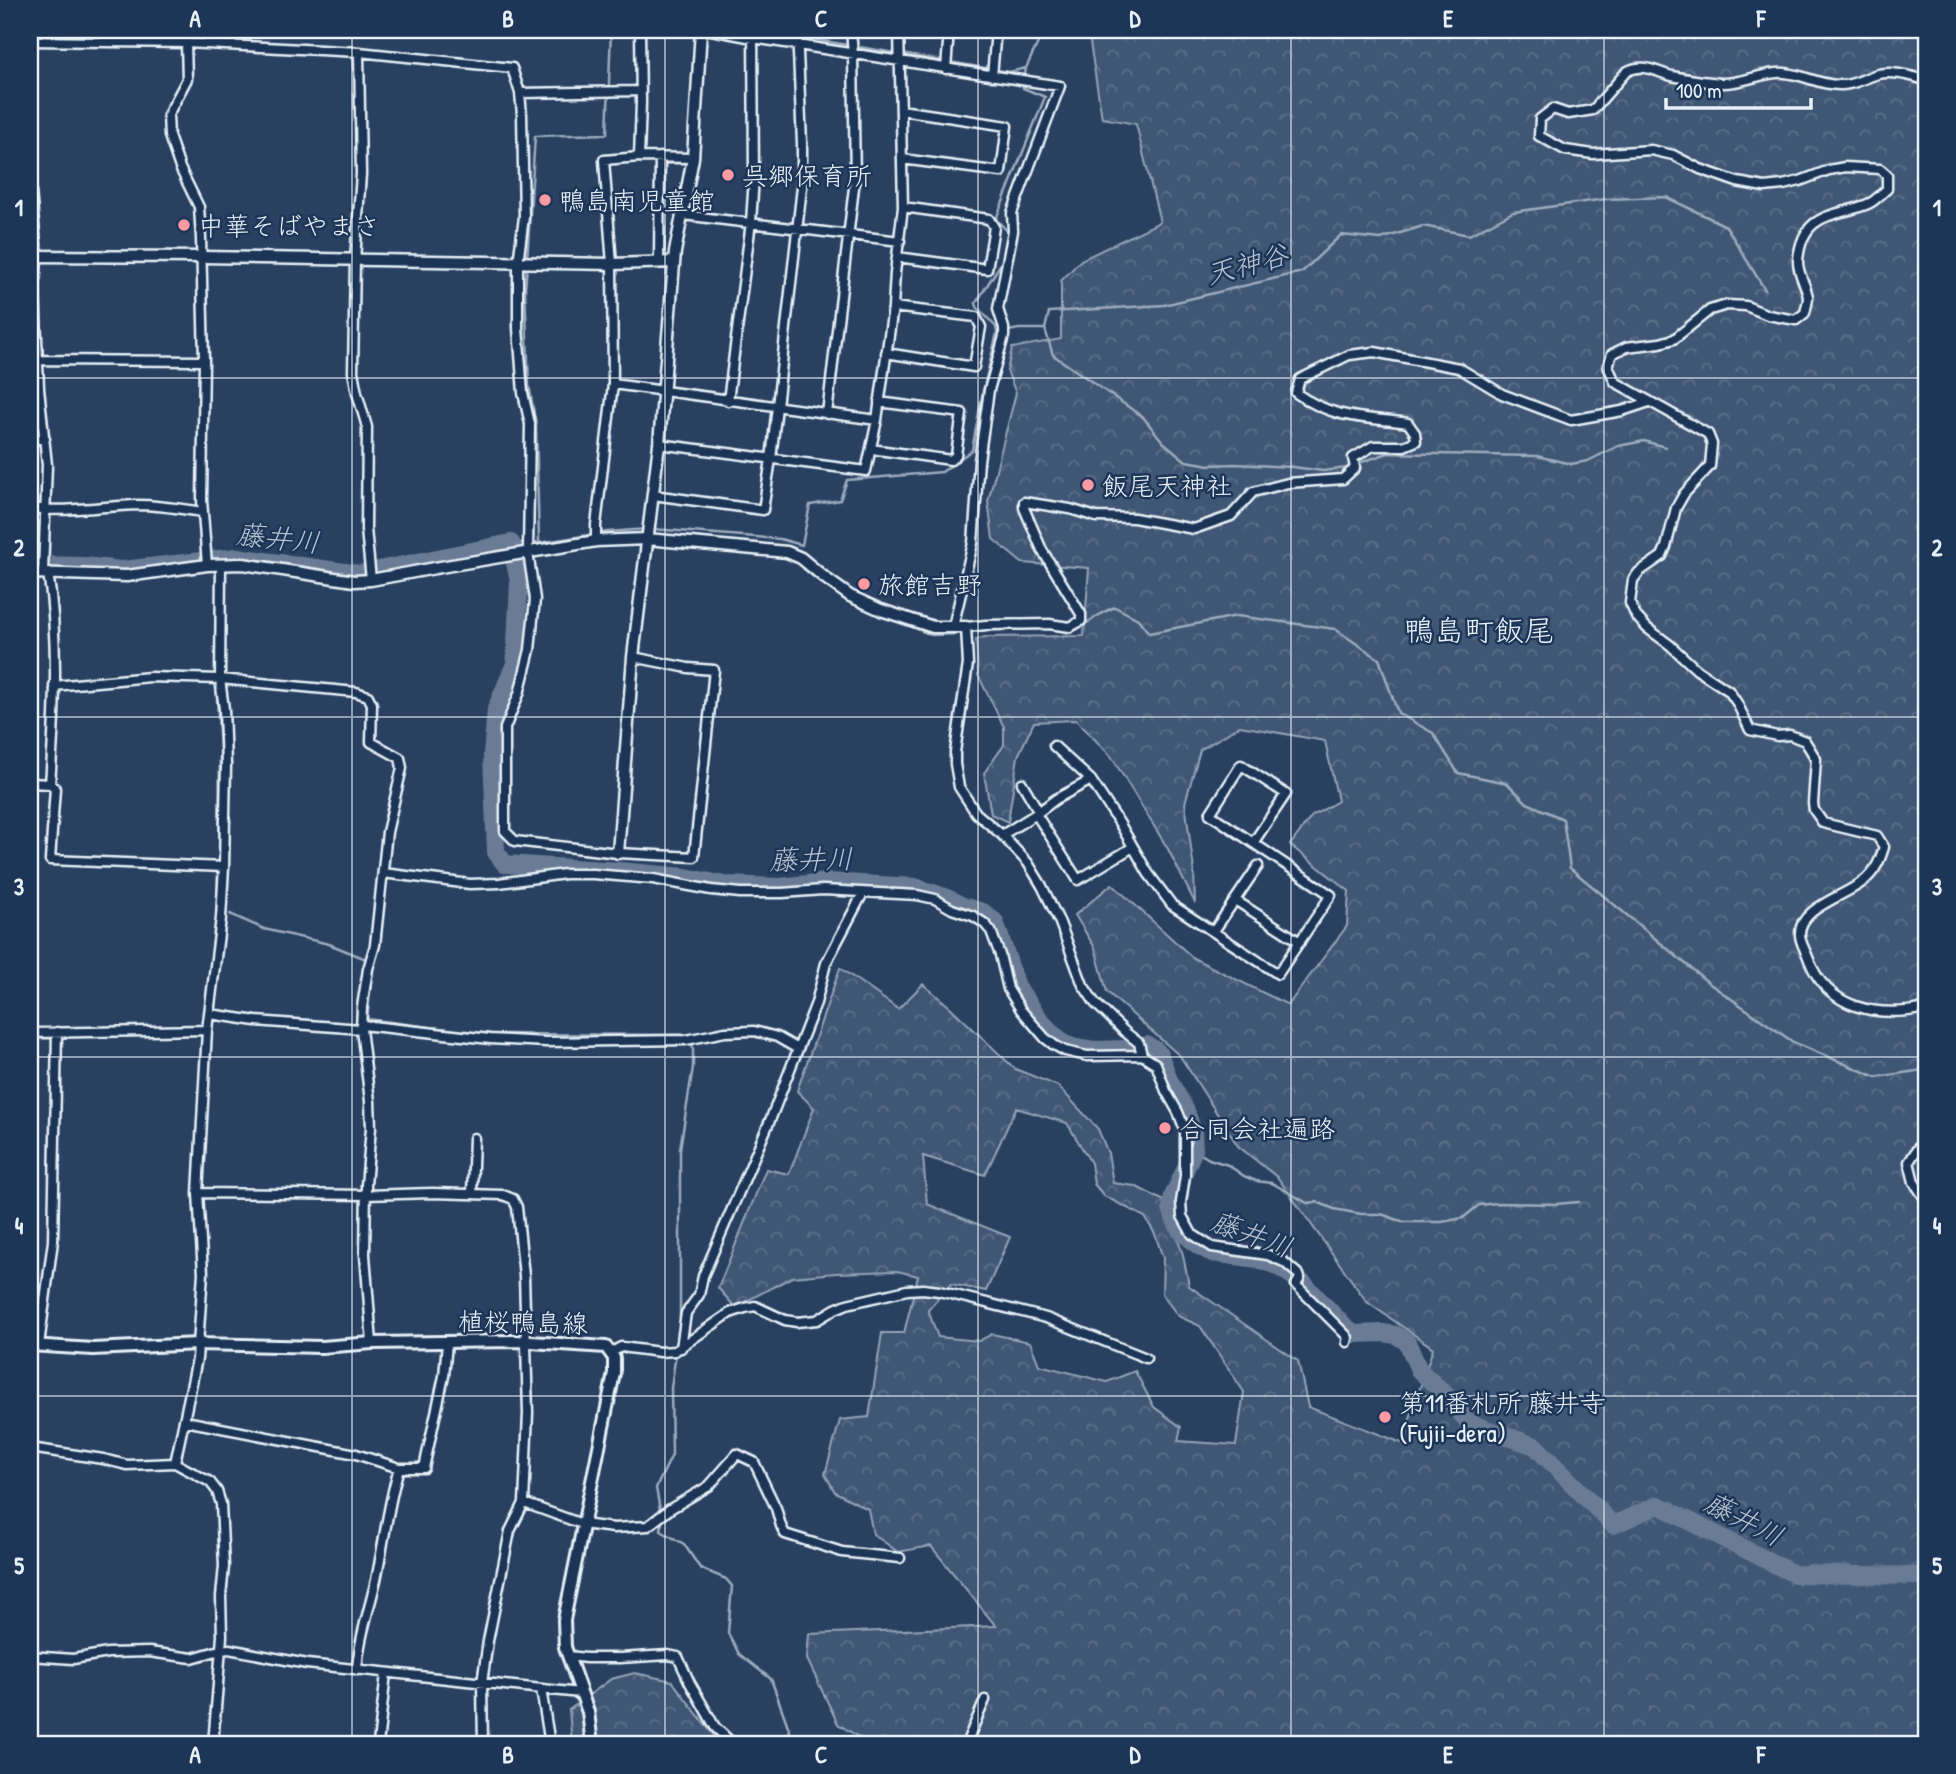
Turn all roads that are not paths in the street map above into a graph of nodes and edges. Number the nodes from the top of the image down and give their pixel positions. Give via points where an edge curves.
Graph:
1 (640, 30) edge
2 (701, 30) edge
3 (711, 30) edge
4 (797, 30) edge
5 (851, 30) edge
6 (899, 30) edge
7 (949, 30) edge
8 (996, 30) edge
9 (753, 34) edge
10 (30, 41) edge
11 (186, 43) junction
12 (797, 44) junction
13 (359, 52) junction
14 (853, 54) junction
15 (899, 61) junction
16 (946, 69) junction
17 (992, 76) junction
18 (1926, 80) edge
19 (640, 91) junction
20 (520, 93) junction
21 (901, 110) junction
22 (639, 157) junction
23 (660, 157) junction
24 (692, 158) junction
25 (902, 159) junction
26 (30, 180) edge
27 (30, 191) edge
28 (903, 207) junction
29 (683, 215) junction
30 (751, 222) junction
31 (798, 228) junction
32 (849, 234) junction
33 (900, 241) junction
34 (33, 256) edge
35 (202, 257) junction
36 (897, 257) junction
37 (355, 260) junction
38 (525, 262) junction
39 (659, 262) junction
40 (674, 262) junction
41 (612, 264) junction
42 (893, 307) junction
43 (886, 353) junction
44 (38, 360) junction
45 (204, 360) junction
46 (34, 383) edge
47 (613, 384) junction
48 (664, 392) junction
49 (728, 401) junction
50 (879, 402) junction
51 (1649, 402) junction
52 (778, 408) junction
53 (827, 414) junction
54 (877, 421) junction
55 (30, 439) edge
56 (45, 439) junction
57 (659, 444) junction
58 (871, 449) junction
59 (772, 459) junction
60 (653, 495) junction
61 (30, 508) edge
62 (44, 510) junction
63 (203, 512) junction
64 (647, 539) junction
65 (596, 541) junction
66 (528, 552) junction
67 (207, 561) junction
68 (221, 565) junction
69 (44, 569) junction
70 (30, 573) edge
71 (370, 575) junction
72 (953, 627) junction
73 (966, 627) junction
74 (633, 657) junction
75 (217, 679) junction
76 (54, 685) junction
77 (1055, 746) dead end
78 (1091, 780) junction
79 (30, 783) edge
80 (1022, 783) dead end
81 (50, 784) junction
82 (1038, 813) junction
83 (1002, 835) junction
84 (1253, 843) junction
85 (1133, 847) junction
86 (618, 853) junction
87 (1258, 866) dead end
88 (221, 867) junction
89 (383, 873) junction
90 (863, 893) junction
91 (1235, 900) junction
92 (1216, 928) dead end
93 (1300, 943) junction
94 (1926, 1008) edge
95 (210, 1014) junction
96 (361, 1027) junction
97 (207, 1030) junction
98 (57, 1032) junction
99 (30, 1033) edge
100 (798, 1049) junction
101 (1141, 1050) junction
102 (474, 1138) dead end
103 (1926, 1139) edge
104 (198, 1193) junction
105 (472, 1194) junction
106 (366, 1195) junction
107 (1926, 1200) edge
108 (525, 1342) junction
109 (1347, 1342) dead end
110 (372, 1343) junction
111 (447, 1343) junction
112 (198, 1344) junction
113 (34, 1345) edge
114 (678, 1349) junction
115 (612, 1352) junction
116 (1146, 1358) dead end
117 (185, 1421) junction
118 (30, 1448) edge
119 (176, 1463) junction
120 (398, 1468) junction
121 (524, 1503) junction
122 (582, 1524) junction
123 (900, 1558) dead end
124 (220, 1650) junction
125 (30, 1656) edge
126 (568, 1656) junction
127 (357, 1670) junction
128 (386, 1673) junction
129 (482, 1684) junction
130 (541, 1689) junction
131 (580, 1693) junction
132 (985, 1700) dead end
133 (213, 1744) edge
134 (378, 1744) edge
135 (483, 1744) edge
136 (550, 1744) edge
137 (592, 1744) edge
138 (733, 1744) edge
139 (966, 1744) edge

1 - 19 street
2 - 24 street
3 - 9 street
4 - 12 street
5 - 14 street
6 - 15 street
7 - 16 street
8 - 17 street
9 - 12 street
9 - 30 street
10 - 11 street
11 - 13 street
11 - 35 street via 187,79 168,116 169,136 199,207
12 - 14 street
12 - 31 street via 802,143
13 - 20 street via 512,68
13 - 37 street via 361,174
14 - 15 street
14 - 32 street via 855,179
15 - 16 street
15 - 21 street
16 - 17 street
17 - 72 street via 1060,86 1012,213 1013,232 998,309 1004,332 989,390 973,543
18 - 51 street via 1878,74 1846,86 1782,72 1722,83 1633,67 1593,110 1568,114 1553,109 1540,119 1539,136 1565,150 1593,154 1651,150 1737,182 1764,187 1845,167 1880,169 1887,174 1887,189 1878,198 1825,216 1804,237 1798,260 1808,298 1805,313 1796,320 1727,305 1710,310 1674,339 1626,347 1612,354 1608,366 1615,382
19 - 20 street
19 - 22 street
20 - 38 street
21 - 25 street
21 - 25 street via 1007,126 1001,172
22 - 23 street
22 - 41 street via 604,160
23 - 24 street
23 - 39 street
24 - 29 street
25 - 28 street
26 - 27 street
27 - 34 street
28 - 33 street
28 - 36 street via 989,219 993,227 987,269
29 - 30 street
29 - 40 street
30 - 31 street
30 - 49 street
31 - 32 street
31 - 52 street
32 - 33 street
32 - 53 street
33 - 36 street
34 - 35 street
34 - 44 street
35 - 37 street
35 - 45 street
36 - 42 street
37 - 38 street
37 - 71 street via 353,372 367,427
38 - 41 street
38 - 66 street via 518,328 530,424
39 - 40 street
39 - 41 street
40 - 48 street
41 - 47 street
42 - 43 street
42 - 43 street via 976,317 981,327 974,366
43 - 50 street
44 - 45 street
44 - 46 street
45 - 63 street
46 - 56 street
47 - 48 street
47 - 65 street
48 - 49 street
48 - 57 street
49 - 52 street
50 - 54 street
50 - 58 street via 962,413 956,455 951,460
51 - 73 street via 1571,420 1502,394 1459,368 1374,352 1349,355 1300,379 1296,393 1346,416 1408,424 1416,441 1404,446 1373,446 1353,458 1355,468 1343,479 1288,482 1253,492 1231,516 1194,529 1096,517 1024,502 1042,550 1081,621 1070,627
51 - 94 street via 1708,434 1712,456 1710,466 1676,508 1662,556 1633,580 1630,603 1647,628 1729,691 1750,730 1805,741 1816,759 1813,803 1823,822 1877,836 1884,847 1879,864 1867,878 1804,918 1800,935 1815,974 1829,991 1857,1007 1877,1012
52 - 53 street
52 - 59 street
53 - 54 street
54 - 58 street
55 - 56 street
56 - 62 street
57 - 59 street
57 - 60 street
58 - 59 street via 866,471
59 - 60 street via 763,510
60 - 64 street
61 - 62 street
62 - 63 street via 139,505
62 - 69 street
63 - 67 street
64 - 65 street
64 - 72 street via 787,552 850,596 933,627
64 - 74 street
65 - 66 street
66 - 71 street
66 - 86 street via 535,599 530,650 505,728 505,831 515,841
67 - 68 street
67 - 69 street via 127,576
68 - 71 street via 243,564 354,581
68 - 75 street
69 - 70 street
69 - 76 street via 53,602
72 - 73 street
73 - 83 street via 968,664 956,775 970,804
74 - 86 street
74 - 86 street via 714,670 694,857
75 - 76 street via 150,677
75 - 88 street via 224,709 226,765
75 - 89 street via 368,696 371,741 400,758 402,768
76 - 81 street
77 - 78 street
78 - 82 street
78 - 85 street
79 - 81 street
80 - 82 street
81 - 88 street via 55,788 50,860
82 - 83 street
82 - 85 street via 1078,880
83 - 101 street via 1042,886 1083,985
84 - 84 street via 1210,814 1241,765 1286,793
84 - 93 street via 1331,895
85 - 93 street via 1172,905 1278,974
87 - 91 street
88 - 95 street via 221,918
89 - 90 street via 471,884 593,874 740,893
89 - 96 street
90 - 100 street via 826,963
90 - 101 street via 935,899 984,923 1000,955 1008,989 1054,1045 1087,1056
91 - 92 street
91 - 93 street
95 - 96 street
95 - 97 street
96 - 100 street via 546,1042 689,1039 754,1031
96 - 106 street via 371,1128
97 - 98 street
97 - 104 street
98 - 99 street
98 - 113 street via 53,1241
100 - 114 street via 703,1276 699,1296 686,1313
101 - 109 street via 1156,1064 1182,1121 1182,1216 1192,1234 1212,1247 1268,1255 1284,1262 1297,1272 1296,1285 1346,1335
102 - 105 street
103 - 107 street via 1909,1162 1914,1182
104 - 106 street
104 - 112 street via 203,1273
105 - 106 street
105 - 108 street via 503,1195 517,1207
106 - 110 street
108 - 111 main road, 植桜鴨島線
108 - 115 main road, 植桜鴨島線 via 606,1347
108 - 121 street via 528,1426
110 - 111 main road, 植桜鴨島線
110 - 112 main road, 植桜鴨島線 via 322,1347
111 - 120 street via 424,1468
112 - 113 main road, 植桜鴨島線 via 93,1349
112 - 117 street
114 - 115 street via 660,1352 621,1347
114 - 116 street via 730,1313 745,1308 755,1306 797,1322 817,1320 847,1304 922,1289 1046,1318
115 - 122 main road, 植桜鴨島線 via 614,1373
117 - 119 street
117 - 120 street via 356,1454
118 - 119 street via 127,1465
119 - 124 street via 211,1482 221,1504
120 - 127 street
121 - 122 street
121 - 129 street via 510,1531
122 - 123 street via 648,1526 709,1486 737,1454 754,1462 785,1534 842,1552
122 - 126 main road, 植桜鴨島線 via 564,1620
124 - 125 street via 192,1658 149,1652 73,1659
124 - 127 street
124 - 133 street
126 - 131 main road, 植桜鴨島線
126 - 138 street via 678,1657 715,1727
127 - 128 street
128 - 129 street
128 - 134 street
129 - 130 street
129 - 135 street
130 - 131 street
130 - 136 street
131 - 137 main road, 植桜鴨島線 via 589,1712
132 - 139 street

